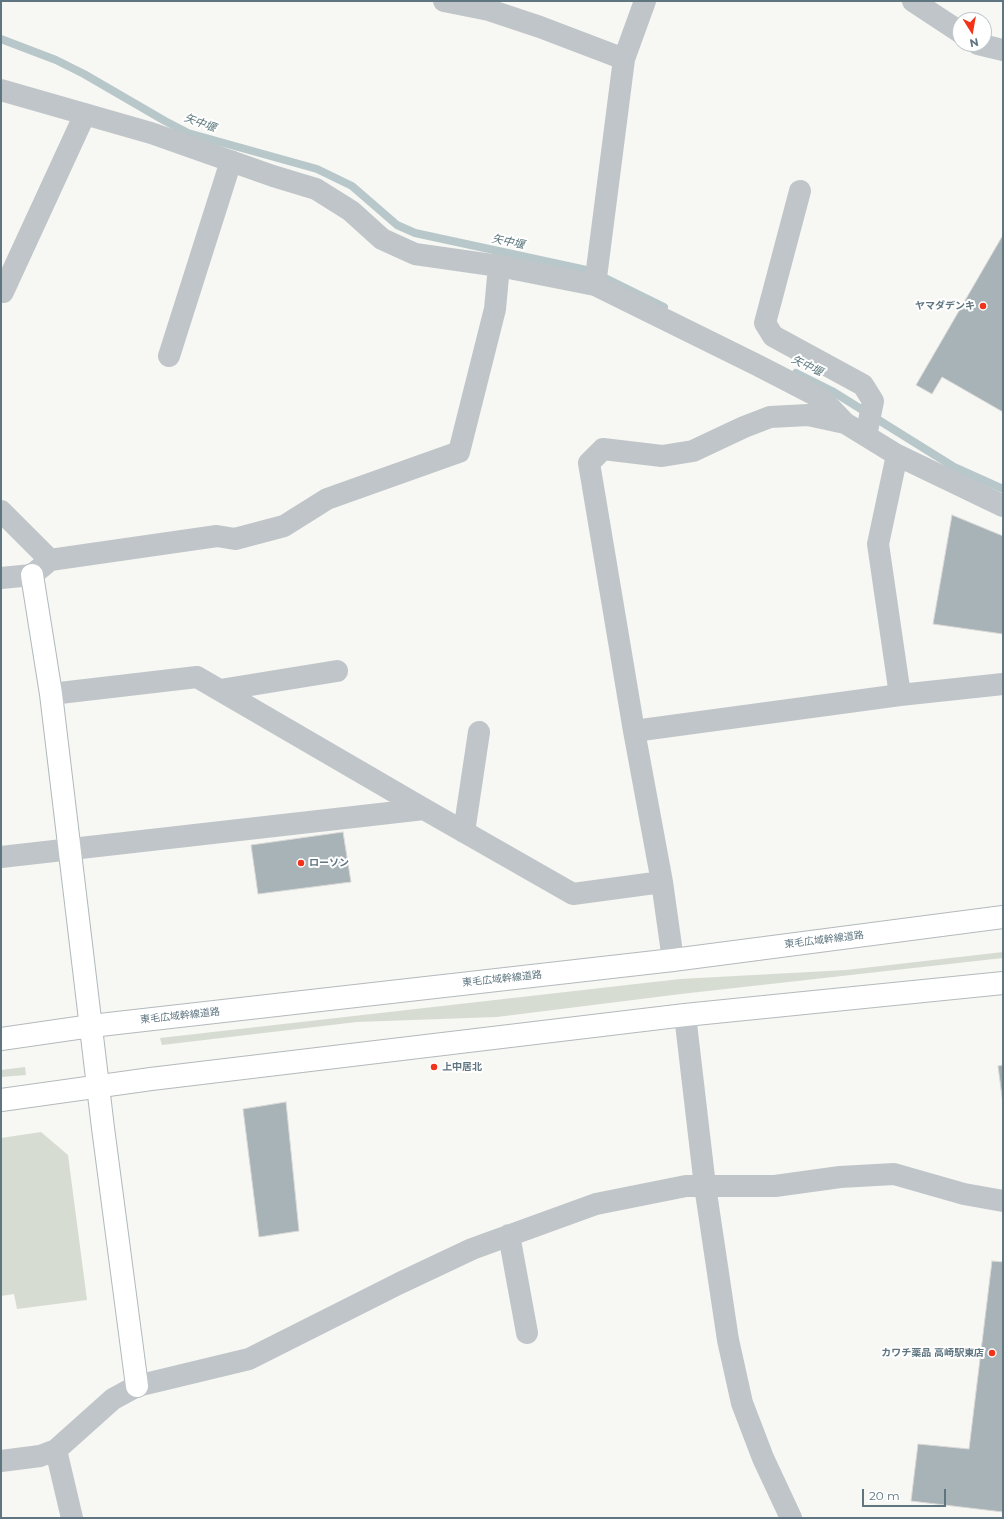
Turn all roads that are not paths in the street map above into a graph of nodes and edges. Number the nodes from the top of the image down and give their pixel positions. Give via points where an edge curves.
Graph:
1 (444, 1) edge
2 (645, 1) edge
3 (913, 1) edge
4 (952, 27) edge
5 (992, 47) edge
6 (1003, 50) edge
7 (624, 60) junction
8 (1, 90) edge
9 (86, 114) junction
10 (231, 161) junction
11 (800, 191) dead end
12 (500, 266) junction
13 (595, 284) junction
14 (1, 290) edge
15 (169, 356) dead end
16 (844, 423) junction
17 (867, 432) junction
18 (897, 455) junction
19 (1003, 506) edge
20 (1, 511) edge
21 (50, 560) junction
22 (32, 575) junction
23 (1, 578) edge
24 (337, 671) dead end
25 (1003, 684) edge
26 (220, 690) junction
27 (51, 694) junction
28 (900, 695) junction
29 (634, 731) junction
30 (478, 732) dead end
31 (424, 809) junction
32 (464, 832) junction
33 (70, 848) junction
34 (1, 857) edge
35 (662, 882) junction
36 (1003, 917) edge
37 (673, 960) junction
38 (1003, 983) edge
39 (685, 1015) junction
40 (91, 1026) junction
41 (1, 1039) edge
42 (97, 1085) junction
43 (1, 1100) edge
44 (705, 1186) junction
45 (1003, 1201) edge
46 (509, 1235) junction
47 (527, 1332) dead end
48 (137, 1386) junction
49 (56, 1450) junction
50 (1, 1461) edge
51 (72, 1518) edge
52 (791, 1518) edge

1 - 7 street via 489,10
2 - 7 street
3 - 4 street
5 - 6 street
7 - 13 street
8 - 9 street
9 - 10 street
9 - 14 street via 4,292
10 - 12 street via 316,188 351,211 382,239 415,254
10 - 15 street
11 - 17 street via 765,323 772,336 863,385 873,401
12 - 13 street
12 - 21 street via 495,309 459,452 327,499 284,526 234,539 217,536
13 - 16 street via 820,398
16 - 17 street
16 - 29 street via 808,415 770,417 693,451 662,456 603,449 589,463
17 - 18 street
18 - 19 street
18 - 28 street via 878,544
20 - 21 street
21 - 22 street
22 - 23 street
22 - 27 main road
24 - 26 street
25 - 28 street
26 - 27 street via 197,677
26 - 31 street
27 - 33 main road
28 - 29 street
29 - 35 street
30 - 32 street
31 - 32 street
31 - 33 street
32 - 35 street via 573,894
33 - 34 street
33 - 40 main road
35 - 37 street
36 - 37 main road, 東毛広域幹線道路
37 - 40 main road, 東毛広域幹線道路
38 - 39 main road
39 - 42 main road
39 - 44 street
40 - 41 main road, 東毛広域幹線道路
40 - 42 main road
42 - 43 main road
42 - 48 main road
44 - 45 street via 775,1186 840,1177 894,1174 964,1194
44 - 46 street via 686,1186 596,1204
44 - 52 street via 728,1340 742,1402 763,1458
46 - 47 street
46 - 48 street via 472,1249 400,1283 249,1359
48 - 49 street via 113,1399
49 - 50 street via 40,1456
49 - 51 street

